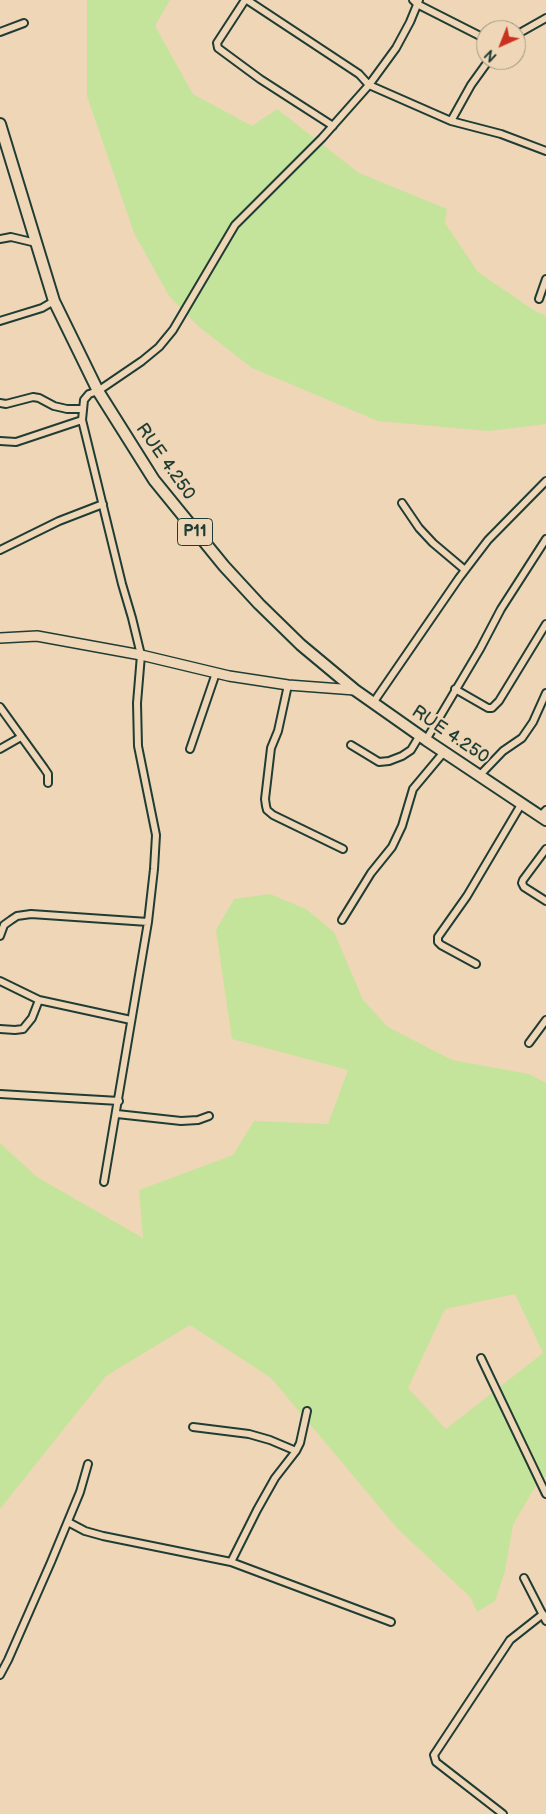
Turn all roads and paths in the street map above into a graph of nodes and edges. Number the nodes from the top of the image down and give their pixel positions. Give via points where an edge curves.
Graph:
1 (246, 0) edge
2 (417, 1) edge
3 (546, 18) edge
4 (24, 23) dead end
5 (526, 29) edge
6 (0, 32) edge
7 (476, 33) edge
8 (481, 70) edge
9 (369, 85) junction
10 (450, 121) junction
11 (0, 124) edge
12 (333, 126) junction
13 (546, 151) edge
14 (0, 239) edge
15 (36, 244) junction
16 (546, 279) edge
17 (539, 299) dead end
18 (54, 301) junction
19 (0, 321) edge
20 (98, 391) junction
21 (0, 403) edge
22 (83, 410) junction
23 (82, 420) junction
24 (0, 441) edge
25 (546, 481) edge
26 (402, 503) dead end
27 (104, 504) junction
28 (546, 539) edge
29 (0, 550) edge
30 (464, 570) junction
31 (546, 624) edge
32 (0, 638) edge
33 (141, 655) junction
34 (216, 673) junction
35 (288, 685) junction
36 (455, 689) junction
37 (355, 690) junction
38 (546, 693) edge
39 (373, 703) junction
40 (0, 707) edge
41 (21, 736) junction
42 (423, 738) junction
43 (351, 745) dead end
44 (0, 749) edge
45 (190, 749) dead end
46 (444, 752) junction
47 (480, 775) junction
48 (48, 783) dead end
49 (522, 803) junction
50 (544, 815) edge
51 (343, 849) dead end
52 (546, 849) edge
53 (546, 901) edge
54 (342, 920) dead end
55 (148, 922) junction
56 (0, 936) edge
57 (476, 964) dead end
58 (0, 981) edge
59 (39, 1000) junction
60 (130, 1020) junction
61 (546, 1020) edge
62 (0, 1029) edge
63 (529, 1043) dead end
64 (0, 1094) edge
65 (119, 1101) junction
66 (117, 1114) junction
67 (209, 1116) dead end
68 (104, 1182) dead end
69 (481, 1358) dead end
70 (307, 1411) dead end
71 (192, 1427) dead end
72 (296, 1451) junction
73 (88, 1464) dead end
74 (546, 1494) edge
75 (68, 1522) junction
76 (232, 1562) junction
77 (524, 1578) dead end
78 (544, 1618) edge
79 (392, 1622) dead end
80 (0, 1675) edge
81 (503, 1814) edge

1 - 9 street via 360,74
1 - 12 street via 217,43 218,48
2 - 7 street
2 - 9 street via 396,48
3 - 5 street
4 - 6 street
8 - 10 street
9 - 10 street
9 - 12 street
10 - 13 street via 501,134
11 - 15 main road, RUE 4.250 / P11
12 - 20 street via 236,225 173,330 159,347
14 - 15 street via 11,237
15 - 18 main road, RUE 4.250 / P11
16 - 17 street
18 - 19 street
18 - 20 main road, RUE 4.250 / P11
20 - 22 street via 84,400
20 - 37 main road, RUE 4.250 / P11 via 154,480 224,566 301,644
21 - 22 street via 33,397 54,406
22 - 23 street
23 - 24 street via 16,442
23 - 27 street
25 - 30 street via 488,540
26 - 30 street via 433,543
27 - 29 street via 59,520
27 - 33 street
28 - 36 street
30 - 39 street
31 - 36 street via 492,708
32 - 33 street via 37,636
33 - 34 street
33 - 55 street via 138,746 156,835
34 - 35 street
34 - 45 street
35 - 37 street
35 - 51 street via 278,732 271,748 265,800 267,810
36 - 42 street
37 - 39 main road, RUE 4.250 / P11
38 - 47 street via 522,738 503,751
39 - 42 main road, RUE 4.250 / P11
40 - 41 street
41 - 44 street
41 - 48 street via 48,774
42 - 43 street via 411,750 389,762 378,762
42 - 46 main road, RUE 4.250 / P11
46 - 47 main road, RUE 4.250 / P11
46 - 54 street via 413,789 392,848 371,872
47 - 49 main road, RUE 4.250 / P11
49 - 50 main road, RUE 4.250 / P11
49 - 57 street via 467,896 438,937 441,945
52 - 53 street via 522,883
55 - 56 street via 31,914 10,920
55 - 60 street
58 - 59 street
59 - 60 street
59 - 62 street via 32,1018 23,1028
60 - 65 street
61 - 63 street
64 - 65 street
65 - 66 street
66 - 67 street via 181,1121
66 - 68 street
69 - 74 street
70 - 72 street
71 - 72 street via 249,1434
72 - 76 street via 275,1478
73 - 75 street
75 - 76 street via 103,1536
75 - 80 street
76 - 79 street
77 - 78 street
78 - 81 street via 510,1640 434,1755 436,1762

